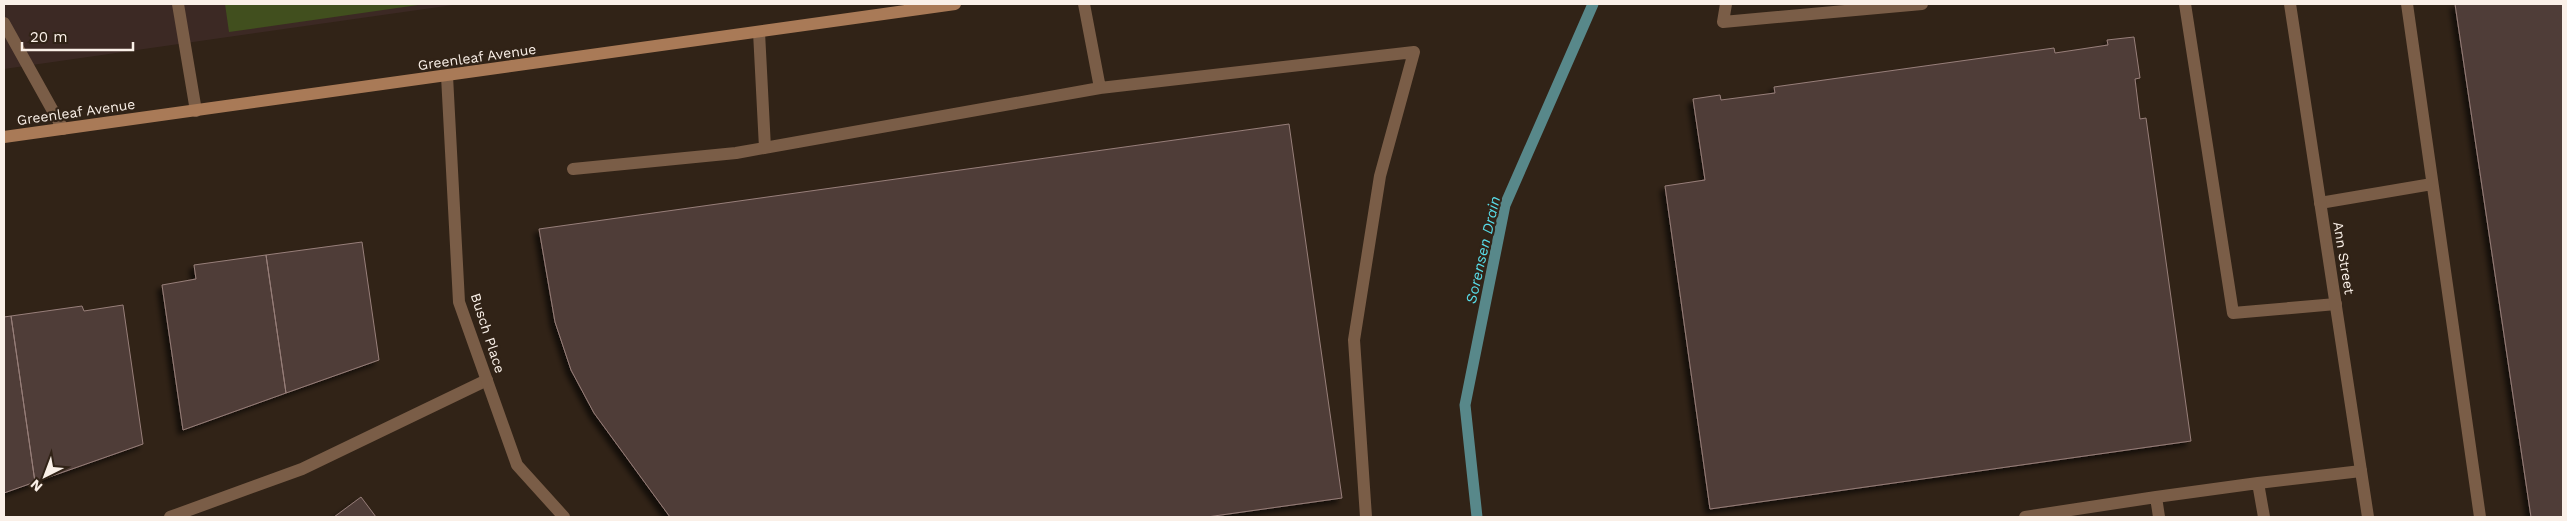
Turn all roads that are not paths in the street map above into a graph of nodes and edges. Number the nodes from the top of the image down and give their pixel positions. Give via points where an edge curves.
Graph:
1 (178, 4) edge
2 (955, 4) edge
3 (1084, 4) edge
4 (1726, 4) edge
5 (1922, 4) edge
6 (2185, 4) edge
7 (2290, 4) edge
8 (2407, 4) edge
9 (4, 24) edge
10 (759, 32) junction
11 (447, 76) junction
12 (1100, 88) junction
13 (196, 111) junction
14 (63, 129) junction
15 (4, 137) edge
16 (765, 148) junction
17 (573, 170) dead end
18 (2432, 184) junction
19 (2320, 204) junction
20 (2336, 304) junction
21 (487, 380) junction
22 (2361, 471) junction
23 (2258, 483) junction
24 (2156, 497) junction
25 (170, 517) edge
26 (564, 517) edge
27 (1366, 517) edge
28 (2025, 517) edge
29 (2159, 517) edge
30 (2264, 517) edge
31 (2368, 517) edge
32 (2480, 517) edge

1 - 13 street
2 - 10 main road, Greenleaf Avenue
3 - 12 street
4 - 5 street via 1723,22
6 - 20 street via 2233,313
7 - 19 street, Ann Street
8 - 18 street
9 - 14 street
10 - 11 main road, Greenleaf Avenue
10 - 16 street
11 - 13 main road, Greenleaf Avenue
11 - 21 street, Busch Place via 459,302
12 - 16 street
12 - 27 street via 1414,52 1380,176 1354,340
13 - 14 main road, Greenleaf Avenue
14 - 15 main road, Greenleaf Avenue
16 - 17 street
18 - 19 street
18 - 32 street
19 - 20 street, Ann Street
20 - 22 street, Ann Street
21 - 25 street via 302,469
21 - 26 street, Busch Place via 517,465
22 - 23 street
22 - 31 street, Ann Street
23 - 24 street
23 - 30 street
24 - 28 street
24 - 29 street

